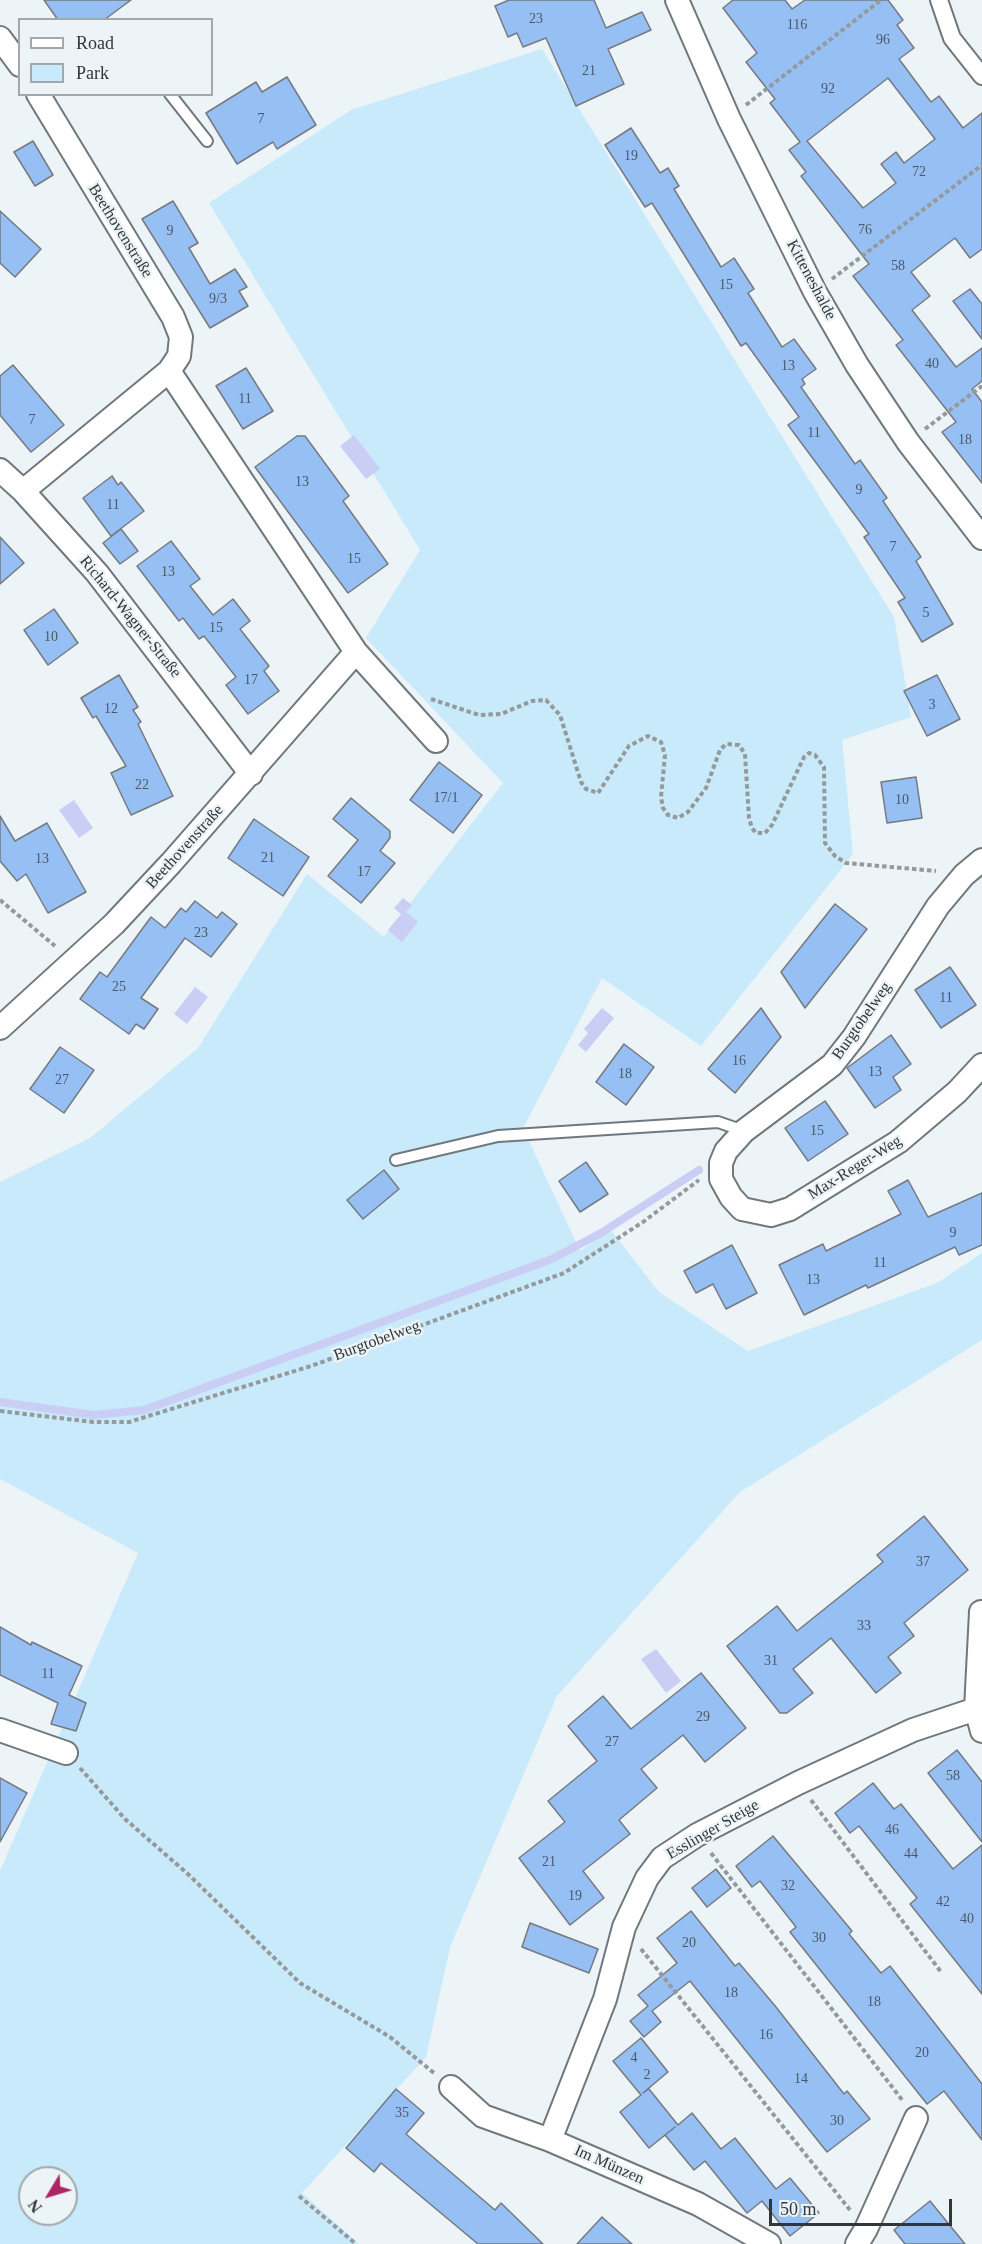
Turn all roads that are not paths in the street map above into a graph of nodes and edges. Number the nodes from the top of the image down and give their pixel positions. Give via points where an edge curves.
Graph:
1 (677, 0) edge
2 (939, 0) edge
3 (0, 38) edge
4 (18, 62) edge
5 (982, 76) edge
6 (39, 96) edge
7 (172, 96) edge
8 (207, 141) dead end
9 (169, 371) junction
10 (0, 470) edge
11 (23, 491) junction
12 (982, 538) edge
13 (356, 652) junction
14 (436, 741) dead end
15 (251, 774) junction
16 (982, 860) edge
17 (0, 1028) edge
18 (982, 1065) edge
19 (744, 1131) junction
20 (396, 1160) dead end
21 (721, 1171) joint
22 (981, 1612) edge
23 (976, 1709) junction
24 (0, 1730) edge
25 (982, 1731) edge
26 (66, 1753) road end
27 (451, 2087) road end
28 (916, 2118) road end
29 (550, 2139) junction
30 (861, 2237) edge
31 (769, 2244) edge

1 - 12 street, Kitteneshalde via 729,119 815,292 908,442
2 - 5 street via 952,38
3 - 4 street
6 - 9 street, Beethovenstraße via 173,317 181,337 179,356
7 - 8 lane
9 - 11 street, Beethovenstraße
9 - 13 street
10 - 11 street, Richard-Wagner-Straße
11 - 15 street, Richard-Wagner-Straße via 97,573
13 - 14 street
13 - 15 street, Beethovenstraße
15 - 17 street, Beethovenstraße via 74,962
16 - 19 street, Burgtobelweg via 938,906 855,1036 832,1065
18 - 21 street, Max-Reger-Weg via 957,1092 898,1142 790,1209 771,1215 742,1209 731,1197
19 - 20 lane via 718,1122 498,1136
19 - 21 street, Burgtobelweg via 726,1151
22 - 23 street
23 - 25 street
23 - 29 street, Esslinger Steige via 913,1730 798,1783 697,1835 662,1858 647,1878 624,1927 604,1999
24 - 26 street
27 - 29 street, Im Münzen via 483,2116
28 - 30 street
29 - 31 street, Im Münzen via 698,2204

